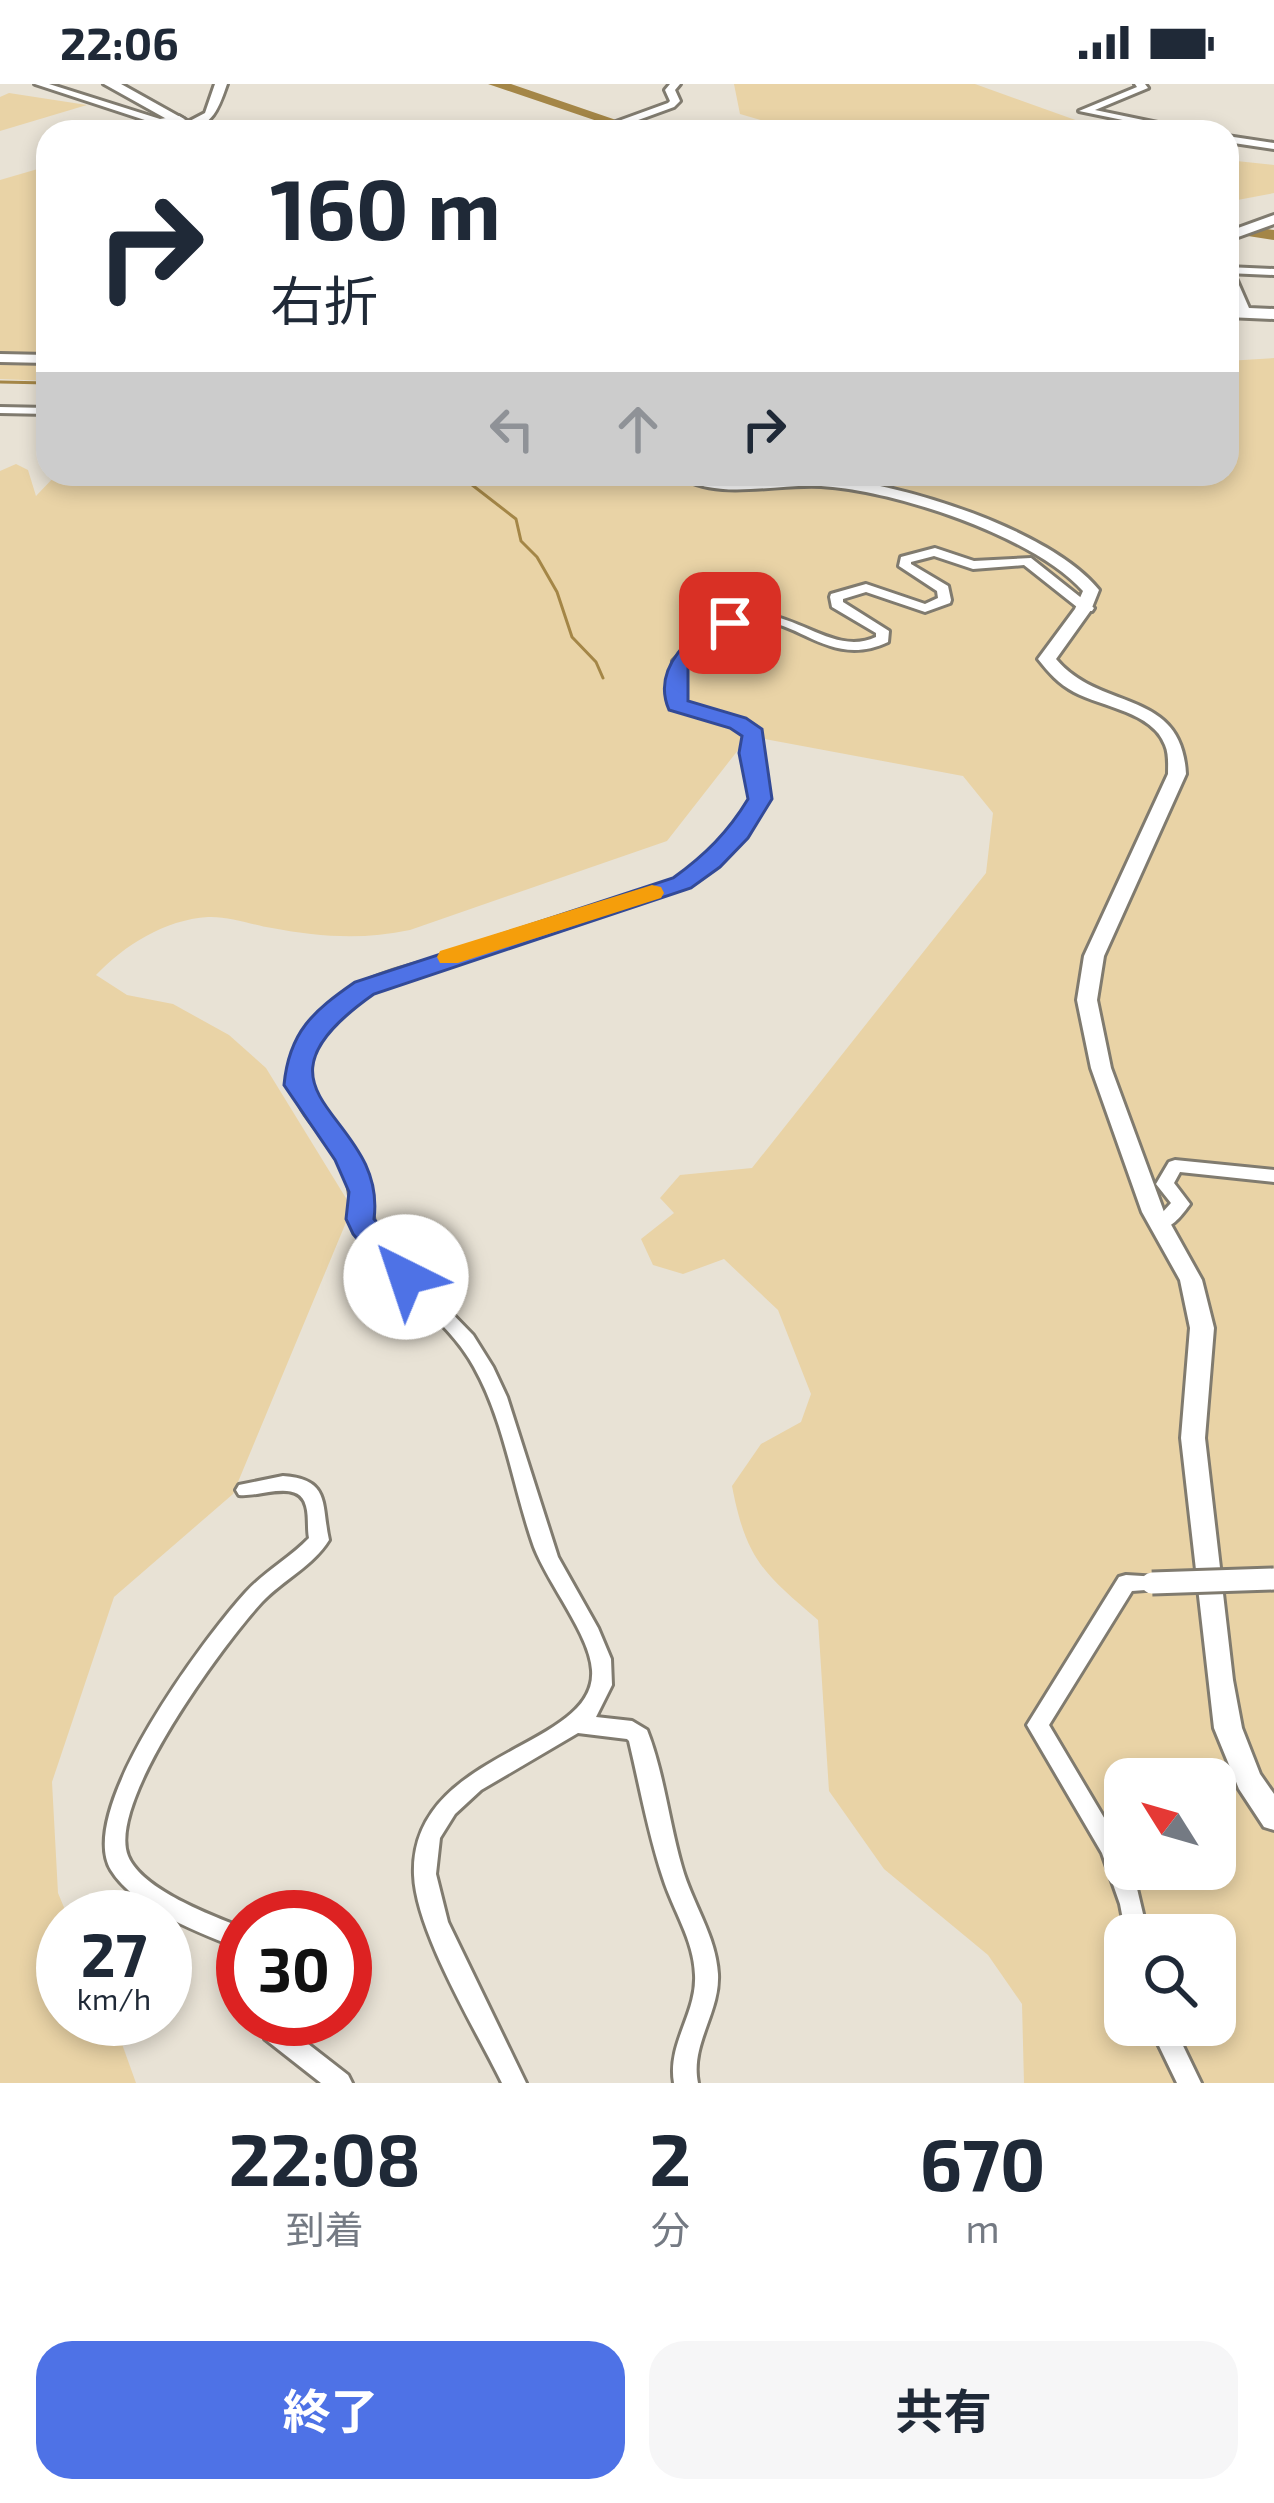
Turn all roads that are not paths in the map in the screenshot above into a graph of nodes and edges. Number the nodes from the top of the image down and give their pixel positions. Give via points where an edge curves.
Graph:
1 (40, 84) edge
2 (111, 84) edge
3 (221, 84) edge
4 (675, 84) edge
5 (1140, 84) edge
6 (154, 120) edge
7 (179, 120) edge
8 (201, 120) edge
9 (630, 120) edge
10 (1132, 120) edge
11 (1239, 141) edge
12 (1274, 146) edge
13 (1274, 219) edge
14 (1239, 232) edge
15 (1274, 272) edge
16 (1239, 273) edge
17 (1239, 312) edge
18 (1274, 314) edge
19 (0, 358) edge
20 (36, 359) edge
21 (0, 410) edge
22 (36, 411) edge
23 (867, 486) edge
24 (1087, 608) junction
25 (1274, 1176) edge
26 (1161, 1224) junction
27 (246, 1490) dead end
28 (1274, 1580) edge
29 (578, 1724) junction
30 (1274, 1818) edge
31 (1134, 1914) edge
32 (216, 1926) edge
33 (286, 2046) edge
34 (1171, 2046) edge
35 (340, 2083) edge
36 (514, 2083) edge
37 (686, 2083) edge
38 (1189, 2083) edge

1 - 6 street
2 - 7 main road
3 - 8 street
4 - 9 street via 671,105
5 - 10 street via 1084,111
11 - 12 street
13 - 14 main road
15 - 16 street
17 - 18 main road
19 - 20 street
21 - 22 street
23 - 24 street via 1052,554 1082,573 1091,590
24 - 26 street via 1054,641 1047,659 1055,675 1150,717 1173,734 1180,756 1089,973 1087,1000 1101,1068
24 - 29 street via 1027,561 973,565 925,552 905,566 943,589 945,600 935,606 866,588 836,597 882,631 874,646 849,648 776,616 730,623 678,664 675,682 677,705 754,734 760,799 711,862 682,883 364,988 329,1012 301,1050 297,1085 348,1158 364,1192 360,1219 368,1234 466,1339 485,1371 548,1561 603,1669 594,1705
25 - 26 street via 1175,1166 1165,1184 1181,1204
26 - 30 street via 1191,1280 1202,1328 1193,1438 1228,1728
27 - 32 street via 285,1483 311,1494 319,1540 230,1624 140,1763 113,1841 129,1875
28 - 31 street, bridge via 1126,1583 1038,1725 1099,1822
29 - 36 street via 466,1788 427,1848 425,1875 447,1940
29 - 37 street via 639,1736 706,1977 680,2066
33 - 35 street
34 - 38 street

